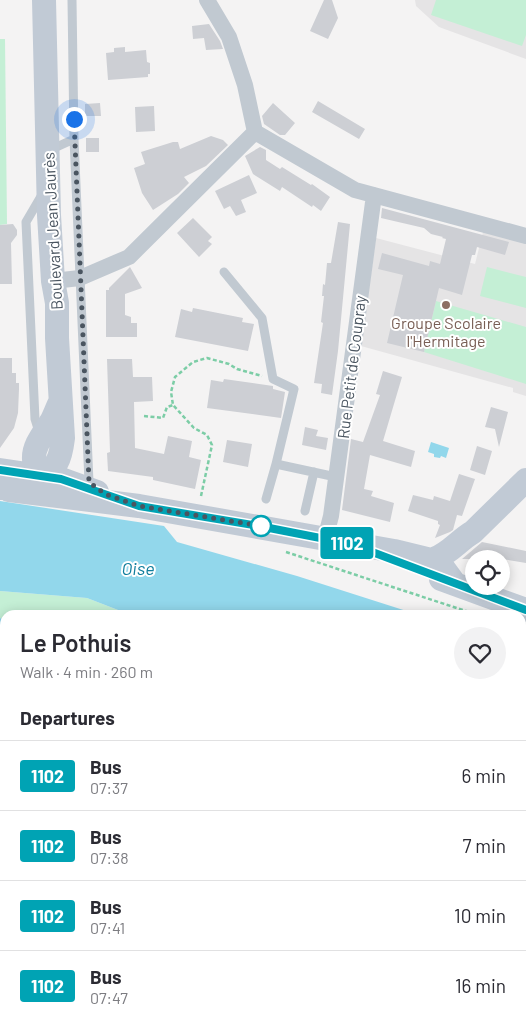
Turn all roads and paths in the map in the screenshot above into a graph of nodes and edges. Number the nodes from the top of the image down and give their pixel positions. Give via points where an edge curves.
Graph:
1 (44, 0) edge
2 (72, 0) edge
3 (207, 0) edge
4 (255, 132) junction
5 (74, 139) junction
6 (48, 152) junction
7 (48, 185) junction
8 (374, 195) junction
9 (526, 236) edge
10 (224, 272) dead end
11 (80, 278) junction
12 (53, 280) junction
13 (273, 378) junction
14 (174, 405) junction
15 (144, 416) dead end
16 (52, 438) junction
17 (276, 464) junction
18 (0, 465) edge
19 (0, 470) edge
20 (314, 472) junction
21 (336, 476) junction
22 (41, 477) junction
23 (526, 480) edge
24 (0, 488) edge
25 (97, 488) junction
26 (201, 496) dead end
27 (57, 497) junction
28 (266, 499) dead end
29 (139, 506) junction
30 (304, 511) dead end
31 (325, 539) junction
32 (285, 552) dead end
33 (438, 568) junction
34 (463, 610) edge
35 (526, 610) edge

1 - 6 main road, Boulevard Jean Jaurès
2 - 5 lane
3 - 4 street via 229,37 245,85
4 - 8 street via 355,190
4 - 11 street via 129,258
5 - 6 lane
5 - 11 lane
6 - 7 main road, Boulevard Jean Jaurès
7 - 12 main road, Boulevard Jean Jaurès
7 - 16 lane via 26,222 35,419
8 - 9 street
8 - 21 street, Rue Petit de Coupray
10 - 13 lane via 262,318
11 - 12 street
11 - 25 lane
12 - 16 main road, Boulevard Jean Jaurès via 57,303 60,402 52,420
13 - 14 path via 207,358 193,362 175,377 171,392
13 - 17 lane via 294,390
14 - 15 path via 167,407 163,418
14 - 26 path via 194,428 207,435 212,445
16 - 18 main road
16 - 22 main road via 35,452 34,460
16 - 25 main road
17 - 20 lane
17 - 28 lane
19 - 22 main road
20 - 21 lane
20 - 30 lane
21 - 31 street, Rue Petit de Coupray
22 - 24 main road
22 - 25 main road via 61,479 83,488
22 - 27 main road
23 - 33 main road via 473,532 468,542
24 - 27 main road
25 - 29 main road
27 - 29 main road
29 - 31 main road
31 - 33 main road
32 - 34 path
33 - 35 main road

